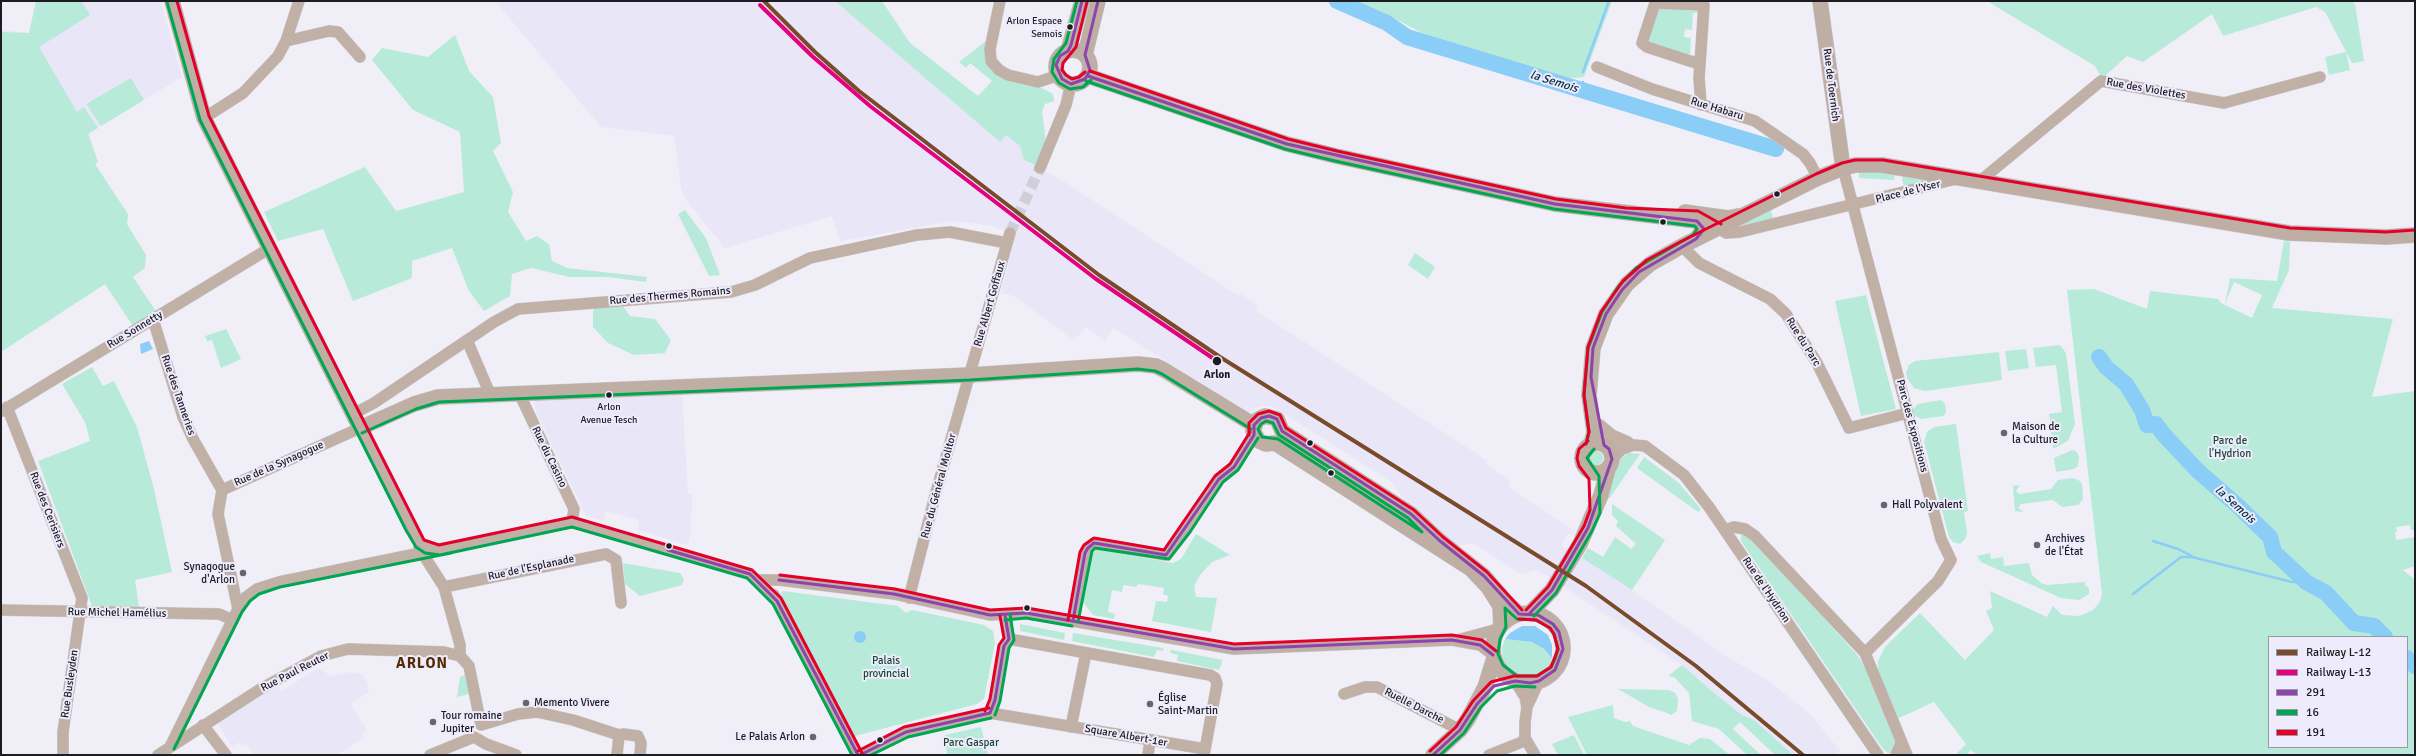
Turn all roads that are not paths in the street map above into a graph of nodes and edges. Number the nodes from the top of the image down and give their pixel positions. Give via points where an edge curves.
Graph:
1 (172, 1) edge
2 (299, 1) edge
3 (1000, 1) edge
4 (1082, 1) edge
5 (1098, 1) edge
6 (1820, 1) edge
7 (286, 41) junction
8 (1068, 51) junction
9 (1085, 54) junction
10 (360, 57) dead end
11 (1699, 64) junction
12 (1597, 67) dead end
13 (1058, 75) junction
14 (1088, 76) junction
15 (2320, 77) dead end
16 (1071, 84) junction
17 (1701, 105) junction
18 (204, 118) junction
19 (1040, 168) tunnel mouth
20 (1843, 168) junction
21 (1818, 178) junction
22 (1963, 178) junction
23 (1980, 181) junction
24 (1853, 206) junction
25 (1603, 210) junction
26 (1626, 213) junction
27 (1720, 223) junction
28 (2415, 235) edge
29 (1008, 238) joint
30 (1689, 242) junction
31 (270, 248) junction
32 (153, 319) junction
33 (467, 340) junction
34 (970, 375) junction
35 (1591, 377) junction
36 (519, 393) junction
37 (490, 394) junction
38 (374, 403) junction
39 (4, 409) edge
40 (1908, 413) junction
41 (353, 414) junction
42 (381, 417) junction
43 (1600, 426) junction
44 (360, 428) junction
45 (1254, 430) junction
46 (1634, 444) junction
47 (1600, 445) junction
48 (1610, 464) junction
49 (1591, 472) junction
50 (222, 490) junction
51 (1595, 511) junction
52 (572, 522) junction
53 (410, 528) junction
54 (1725, 530) junction
55 (439, 550) junction
56 (422, 554) junction
57 (756, 580) junction
58 (779, 580) junction
59 (444, 587) junction
60 (1552, 590) junction
61 (908, 598) junction
62 (777, 601) junction
63 (621, 603) dead end
64 (238, 609) junction
65 (1, 610) edge
66 (80, 613) junction
67 (1525, 614) junction
68 (1006, 615) junction
69 (233, 620) junction
70 (1073, 621) junction
71 (1553, 624) junction
72 (1500, 627) junction
73 (1009, 639) junction
74 (1452, 640) junction
75 (1086, 653) junction
76 (1865, 653) junction
77 (460, 656) junction
78 (1494, 656) junction
79 (1516, 681) junction
80 (1539, 681) junction
81 (1344, 694) dead end
82 (1477, 704) junction
83 (1527, 706) junction
84 (990, 713) junction
85 (203, 725) junction
86 (481, 725) junction
87 (1071, 727) junction
88 (1460, 730) junction
89 (619, 735) junction
90 (474, 737) junction
91 (1525, 738) junction
92 (1150, 740) junction
93 (1901, 743) junction
94 (172, 751) edge
95 (1205, 752) edge
96 (63, 755) edge
97 (158, 755) edge
98 (226, 755) edge
99 (430, 755) edge
100 (516, 755) edge
101 (617, 755) edge
102 (640, 755) edge
103 (859, 755) edge
104 (1148, 755) edge
105 (1433, 755) edge
106 (1488, 755) edge
107 (1535, 755) edge
108 (1878, 755) edge
109 (1896, 755) edge
110 (1907, 755) edge

1 - 18 main road
2 - 7 street
3 - 13 street via 990,49 991,61 999,70 1038,82
4 - 8 main road
5 - 9 main road
6 - 20 main road, Rue de Toernich
7 - 10 street via 338,32
7 - 18 street via 278,56 243,92
8 - 9 main road via 1074,50
8 - 13 main road via 1058,61
9 - 14 main road via 1090,64
11 - 11 street via 1704,5 1655,3 1642,43
11 - 17 street
12 - 17 street, Rue Habaru
13 - 16 main road
14 - 16 main road via 1081,82
14 - 25 main road via 1287,144 1555,204
15 - 23 street, Rue des Violettes via 2224,103 2101,80
16 - 19 street via 1066,105
17 - 21 street, Rue Habaru via 1761,124 1802,154
18 - 31 main road
20 - 21 main road, Place de l'Yser
20 - 22 main road, Place de l'Yser via 1882,165
20 - 24 street, Parc des Expositions
21 - 27 main road, Place de l'Yser via 1745,215 1728,218
22 - 23 main road
22 - 24 street, Place de l'Yser
23 - 28 main road via 2289,233 2386,237
24 - 27 street, Place de l'Yser via 1740,232 1726,233
24 - 40 street, Parc des Expositions
25 - 26 main road
25 - 27 main road, Place de l'Yser via 1698,212
26 - 27 main road via 1697,216
26 - 30 main road via 1697,220 1704,229
27 - 30 main road
29 - 33 street, Rue des Thermes Romains via 950,232 902,237 810,258 754,285 731,292 518,309
29 - 34 street, Rue Albert Goffaux
30 - 35 main road via 1639,272 1617,296 1606,314 1593,348
30 - 40 street, Rue du Parc via 1692,258 1706,268 1770,299 1786,314 1817,363 1849,428
31 - 32 street, Rue Sonnetty
31 - 41 main road
32 - 39 street, Rue Sonnetty
32 - 50 street, Rue des Tanneries via 183,417 193,440
33 - 37 street
33 - 38 street, Rue des Thermes Romains
34 - 36 main road
34 - 45 main road via 1129,365 1156,366
34 - 61 street, Rue du Général Molitor
35 - 43 main road
35 - 47 main road via 1590,409 1594,432
36 - 37 main road
36 - 52 street, Rue du Casino via 574,509
37 - 42 main road via 438,397
38 - 41 street, Rue des Thermes Romains
38 - 42 street via 374,413
39 - 66 street, Rue des Cerisiers via 82,598
40 - 76 street, Parc des Expositions via 1942,539 1951,560 1938,581
41 - 44 main road
42 - 44 main road
43 - 46 street via 1612,435
43 - 47 main road
44 - 50 street, Rue de la Synagogue
44 - 53 street
45 - 67 main road via 1261,418 1269,416 1277,419 1285,433 1411,514 1484,576 1506,602
45 - 70 street via 1234,467 1219,479 1166,554 1094,543 1088,548
45 - 72 main road via 1262,443 1275,443 1471,569 1488,587 1500,606
46 - 47 street, Rue de l'Hydrion
46 - 48 street via 1621,450
46 - 54 street, Rue de l'Hydrion via 1645,446 1684,475
47 - 48 main road via 1611,454
47 - 49 main road via 1583,452 1583,464
48 - 49 main road via 1597,473
48 - 51 main road
49 - 51 main road via 1595,482
50 - 64 street, Rue de la Synagogue via 218,514
51 - 60 main road via 1580,544
52 - 55 street
52 - 57 street via 742,571
53 - 55 street via 420,544
53 - 56 street via 410,534
54 - 76 street via 1740,528 1755,536
54 - 108 street, Rue de l'Hydrion
55 - 56 street
56 - 59 street
56 - 64 street via 279,582 257,589 246,597
57 - 58 street
57 - 62 street
58 - 61 street via 894,594
58 - 62 street via 774,585 773,592
59 - 63 street, Rue de l'Esplanade via 606,554 616,560
59 - 77 street via 460,645
60 - 67 main road
60 - 71 main road via 1550,603
61 - 68 street via 990,615
62 - 103 street
64 - 69 street
65 - 66 street, Rue Michel Hamélius
66 - 69 street, Rue Michel Hamélius via 219,614
66 - 96 street, Rue Busleyden via 63,732
67 - 71 main road via 1546,618
67 - 72 main road
68 - 70 street via 1026,613
68 - 73 street
69 - 94 street
70 - 74 street via 1234,649
71 - 80 main road via 1562,641 1560,661 1555,670
72 - 74 street
72 - 78 main road via 1495,637
73 - 75 street
73 - 84 street via 1004,646 995,700
74 - 78 street via 1480,645
75 - 87 street, Square Albert-1er
75 - 95 street via 1216,678
76 - 93 street
77 - 85 street, Rue Paul Reuter via 444,652 362,648 328,653 262,688
77 - 86 street via 468,666
78 - 79 main road via 1502,671
78 - 82 main road
79 - 80 main road
79 - 82 main road via 1494,686
79 - 83 street
80 - 83 street
81 - 88 street, Ruelle Darche via 1365,687 1377,687
82 - 88 main road
83 - 91 street
84 - 87 street, Square Albert-1er
84 - 103 street, Square Albert-1er via 906,732
85 - 94 street, Rue Paul Reuter
85 - 98 street
86 - 89 street via 518,714 537,712 573,720
86 - 90 street
87 - 92 street, Square Albert-1er
88 - 105 main road
89 - 101 street
89 - 102 street via 638,736 641,743
90 - 99 street
90 - 100 street
91 - 106 street via 1522,742
91 - 107 street
92 - 95 street, Square Albert-1er
92 - 104 street
93 - 109 street
93 - 110 street
94 - 97 street, Rue Paul Reuter

